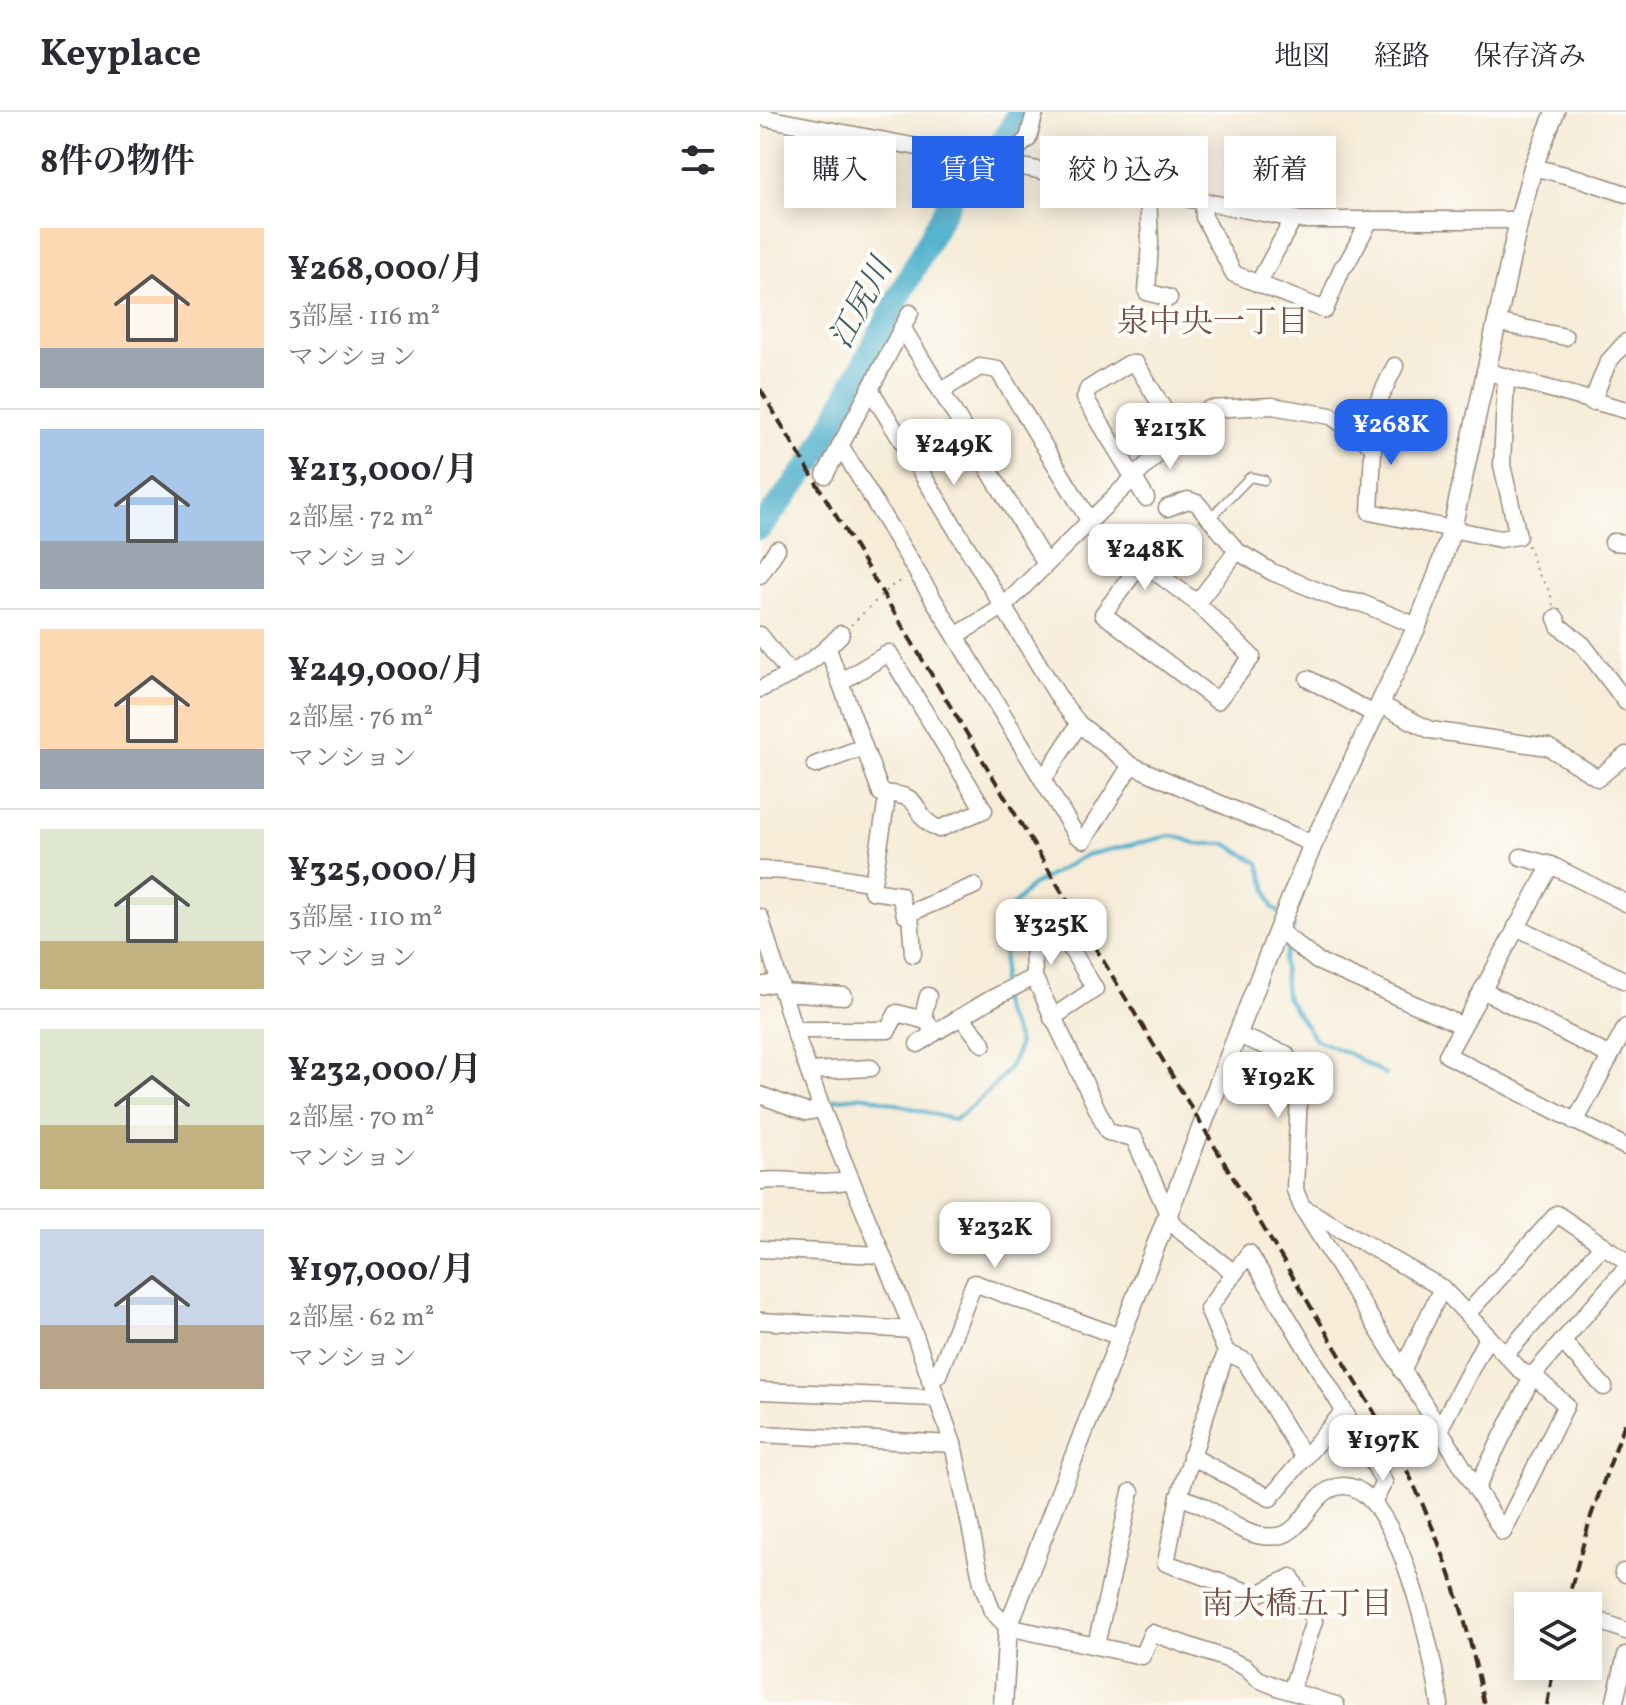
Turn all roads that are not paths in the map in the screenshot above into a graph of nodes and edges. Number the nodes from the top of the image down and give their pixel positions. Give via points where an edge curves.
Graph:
1 (1035, 112) edge
2 (1555, 112) edge
3 (760, 117) edge
4 (1024, 142) edge
5 (912, 145) edge
6 (1533, 167) junction
7 (1626, 194) edge
8 (1208, 204) edge
9 (1149, 208) edge
10 (1203, 208) edge
11 (1293, 219) junction
12 (1370, 220) junction
13 (1519, 220) junction
14 (1258, 284) junction
15 (1169, 298) dead end
16 (1496, 322) junction
17 (1565, 337) dead end
18 (1626, 342) edge
19 (1395, 366) dead end
20 (1485, 371) junction
21 (1506, 378) junction
22 (870, 389) junction
23 (941, 391) junction
24 (1592, 402) junction
25 (1626, 410) edge
26 (1178, 434) junction
27 (840, 445) junction
28 (1372, 445) junction
29 (825, 475) dead end
30 (1133, 478) junction
31 (1264, 480) dead end
32 (1146, 498) dead end
33 (1167, 508) dead end
34 (1210, 518) junction
35 (1089, 520) junction
36 (1452, 529) junction
37 (777, 549) dead end
38 (1237, 551) junction
39 (1046, 564) junction
40 (760, 575) edge
41 (1197, 603) junction
42 (1003, 607) junction
43 (1556, 618) road end
44 (1417, 626) junction
45 (841, 634) road end
46 (760, 635) edge
47 (957, 635) junction
48 (828, 649) junction
49 (791, 675) junction
50 (1308, 679) dead end
51 (840, 682) junction
52 (760, 689) edge
53 (1626, 702) edge
54 (1379, 710) junction
55 (1079, 724) junction
56 (864, 747) junction
57 (1626, 755) edge
58 (815, 765) dead end
59 (1131, 765) junction
60 (1043, 780) junction
61 (886, 805) dead end
62 (1313, 844) junction
63 (1521, 857) dead end
64 (1551, 865) junction
65 (760, 870) edge
66 (873, 883) junction
67 (974, 886) dead end
68 (1626, 903) edge
69 (910, 913) junction
70 (760, 917) edge
71 (1516, 927) junction
72 (1278, 930) junction
73 (913, 954) dead end
74 (1034, 977) junction
75 (1626, 981) edge
76 (760, 986) edge
77 (781, 987) junction
78 (1482, 990) junction
79 (844, 996) dead end
80 (928, 996) dead end
81 (961, 1017) junction
82 (1052, 1018) junction
83 (922, 1020) junction
84 (1461, 1025) junction
85 (1626, 1027) edge
86 (794, 1030) junction
87 (934, 1033) junction
88 (1237, 1035) junction
89 (918, 1044) dead end
90 (983, 1044) dead end
91 (1610, 1056) junction
92 (871, 1068) dead end
93 (809, 1071) junction
94 (760, 1095) edge
95 (822, 1109) junction
96 (1575, 1122) junction
97 (1626, 1147) edge
98 (850, 1180) junction
99 (760, 1181) edge
100 (1302, 1207) junction
101 (1167, 1215) junction
102 (1603, 1245) junction
103 (760, 1249) edge
104 (880, 1255) junction
105 (1626, 1261) edge
106 (1626, 1268) edge
107 (1233, 1272) junction
108 (1442, 1288) junction
109 (1468, 1313) junction
110 (760, 1321) edge
111 (913, 1330) junction
112 (1488, 1336) junction
113 (1120, 1337) junction
114 (1562, 1341) junction
115 (1226, 1352) junction
116 (1506, 1354) junction
117 (1402, 1371) junction
118 (1533, 1375) junction
119 (930, 1380) junction
120 (1604, 1387) dead end
121 (760, 1391) edge
122 (937, 1398) junction
123 (1344, 1411) junction
124 (1439, 1430) junction
125 (760, 1434) edge
126 (953, 1444) junction
127 (1191, 1456) junction
128 (1304, 1458) junction
129 (1476, 1489) junction
130 (1131, 1492) dead end
131 (1179, 1496) junction
132 (1374, 1501) junction
133 (1602, 1622) edge
134 (1008, 1627) junction
135 (1626, 1631) edge
136 (1096, 1645) junction
137 (1626, 1655) edge
138 (1285, 1689) junction
139 (1003, 1705) edge
140 (1273, 1705) edge
141 (1336, 1705) edge
142 (1440, 1705) edge
143 (1614, 1705) edge

1 - 4 street
2 - 6 street
3 - 5 street
6 - 7 street
6 - 13 street
8 - 11 street
9 - 15 street via 1147,292
10 - 14 street via 1234,274
11 - 12 street
11 - 14 street
12 - 13 street
12 - 14 street via 1325,310
13 - 16 street
16 - 17 street
16 - 20 street
18 - 24 street via 1608,362
19 - 28 street via 1375,408
20 - 21 street
20 - 36 street
21 - 24 street
21 - 36 street via 1502,465 1518,536 1500,539
22 - 23 street via 906,320
22 - 27 street
22 - 42 street
23 - 35 street via 980,367 998,370
23 - 39 street
24 - 25 street
26 - 28 street via 1183,441 1193,439 1209,409 1272,406 1331,416
26 - 30 street
26 - 30 street via 1136,364 1088,389 1085,398
27 - 29 street
27 - 47 street
28 - 36 street via 1370,512
30 - 32 street
30 - 35 street
31 - 34 lane via 1250,477
33 - 34 street via 1188,500
34 - 38 street
35 - 39 street
36 - 44 street
37 - 40 street
38 - 41 street
38 - 44 street via 1285,578
39 - 42 street
41 - 41 street via 1252,657 1217,701 1103,614 1142,562
42 - 47 street
42 - 55 street
43 - 53 street
44 - 54 street
45 - 48 street
46 - 49 street
47 - 60 street
48 - 49 street
48 - 51 street
49 - 52 street
50 - 54 street
51 - 56 street
51 - 56 street via 889,653 984,810 939,829 927,823 913,799 881,793
54 - 57 street via 1430,730 1548,747 1598,778
54 - 62 street
55 - 59 street
55 - 60 street
56 - 58 street
59 - 60 street via 1084,840
59 - 62 street
61 - 66 street
62 - 72 street
63 - 64 street
64 - 68 street
64 - 71 street
65 - 66 street via 796,870
66 - 69 street via 872,891 900,895 905,915
67 - 69 street
69 - 73 street
70 - 77 street
71 - 75 street
71 - 78 street
72 - 84 street via 1317,961
72 - 88 street
74 - 81 street
74 - 82 street
74 - 82 street via 1033,937 1055,922 1095,989
76 - 77 street
77 - 79 street
77 - 86 street
78 - 84 street
78 - 91 street
80 - 83 street
81 - 87 street
81 - 90 street
82 - 101 street via 1108,1132 1134,1138
83 - 86 street via 897,1013 888,1030
83 - 87 street
84 - 96 street via 1447,1055
85 - 91 street
86 - 93 street
87 - 89 street
88 - 100 street via 1286,1054 1299,1092 1295,1190
88 - 101 street
91 - 96 street
92 - 93 street
93 - 95 street
94 - 95 street via 806,1112
95 - 98 street
96 - 97 street
98 - 99 street via 831,1185
98 - 104 street
100 - 108 street
100 - 117 street
101 - 107 street
101 - 113 street
102 - 105 street
102 - 109 street via 1557,1214
102 - 116 street
103 - 104 street
104 - 111 street
106 - 114 street
107 - 115 street via 1208,1309
107 - 123 street via 1249,1253
108 - 109 street
108 - 117 street
109 - 112 street
110 - 111 street
111 - 119 street
112 - 116 street
112 - 124 street
113 - 119 street via 974,1283 938,1375
113 - 134 street
114 - 118 street
114 - 120 street
115 - 127 street
115 - 128 street via 1245,1361
116 - 118 street via 1522,1372
117 - 124 street
118 - 129 street
118 - 129 street via 1566,1405 1503,1532
119 - 122 street
121 - 122 street
122 - 126 street
123 - 128 street
123 - 132 street via 1384,1482
124 - 129 street
125 - 126 street
126 - 134 street via 982,1583 992,1611
127 - 128 street via 1270,1498
127 - 131 street
130 - 136 street
131 - 132 street via 1245,1532 1267,1536 1289,1533 1324,1493 1336,1488 1358,1490
131 - 138 street via 1166,1563 1256,1595 1291,1577 1314,1621
132 - 142 street via 1410,1578 1428,1636
133 - 135 street
134 - 136 street
134 - 139 street
136 - 138 street via 1142,1656 1152,1633 1227,1659
137 - 143 street
138 - 140 street
138 - 141 street

